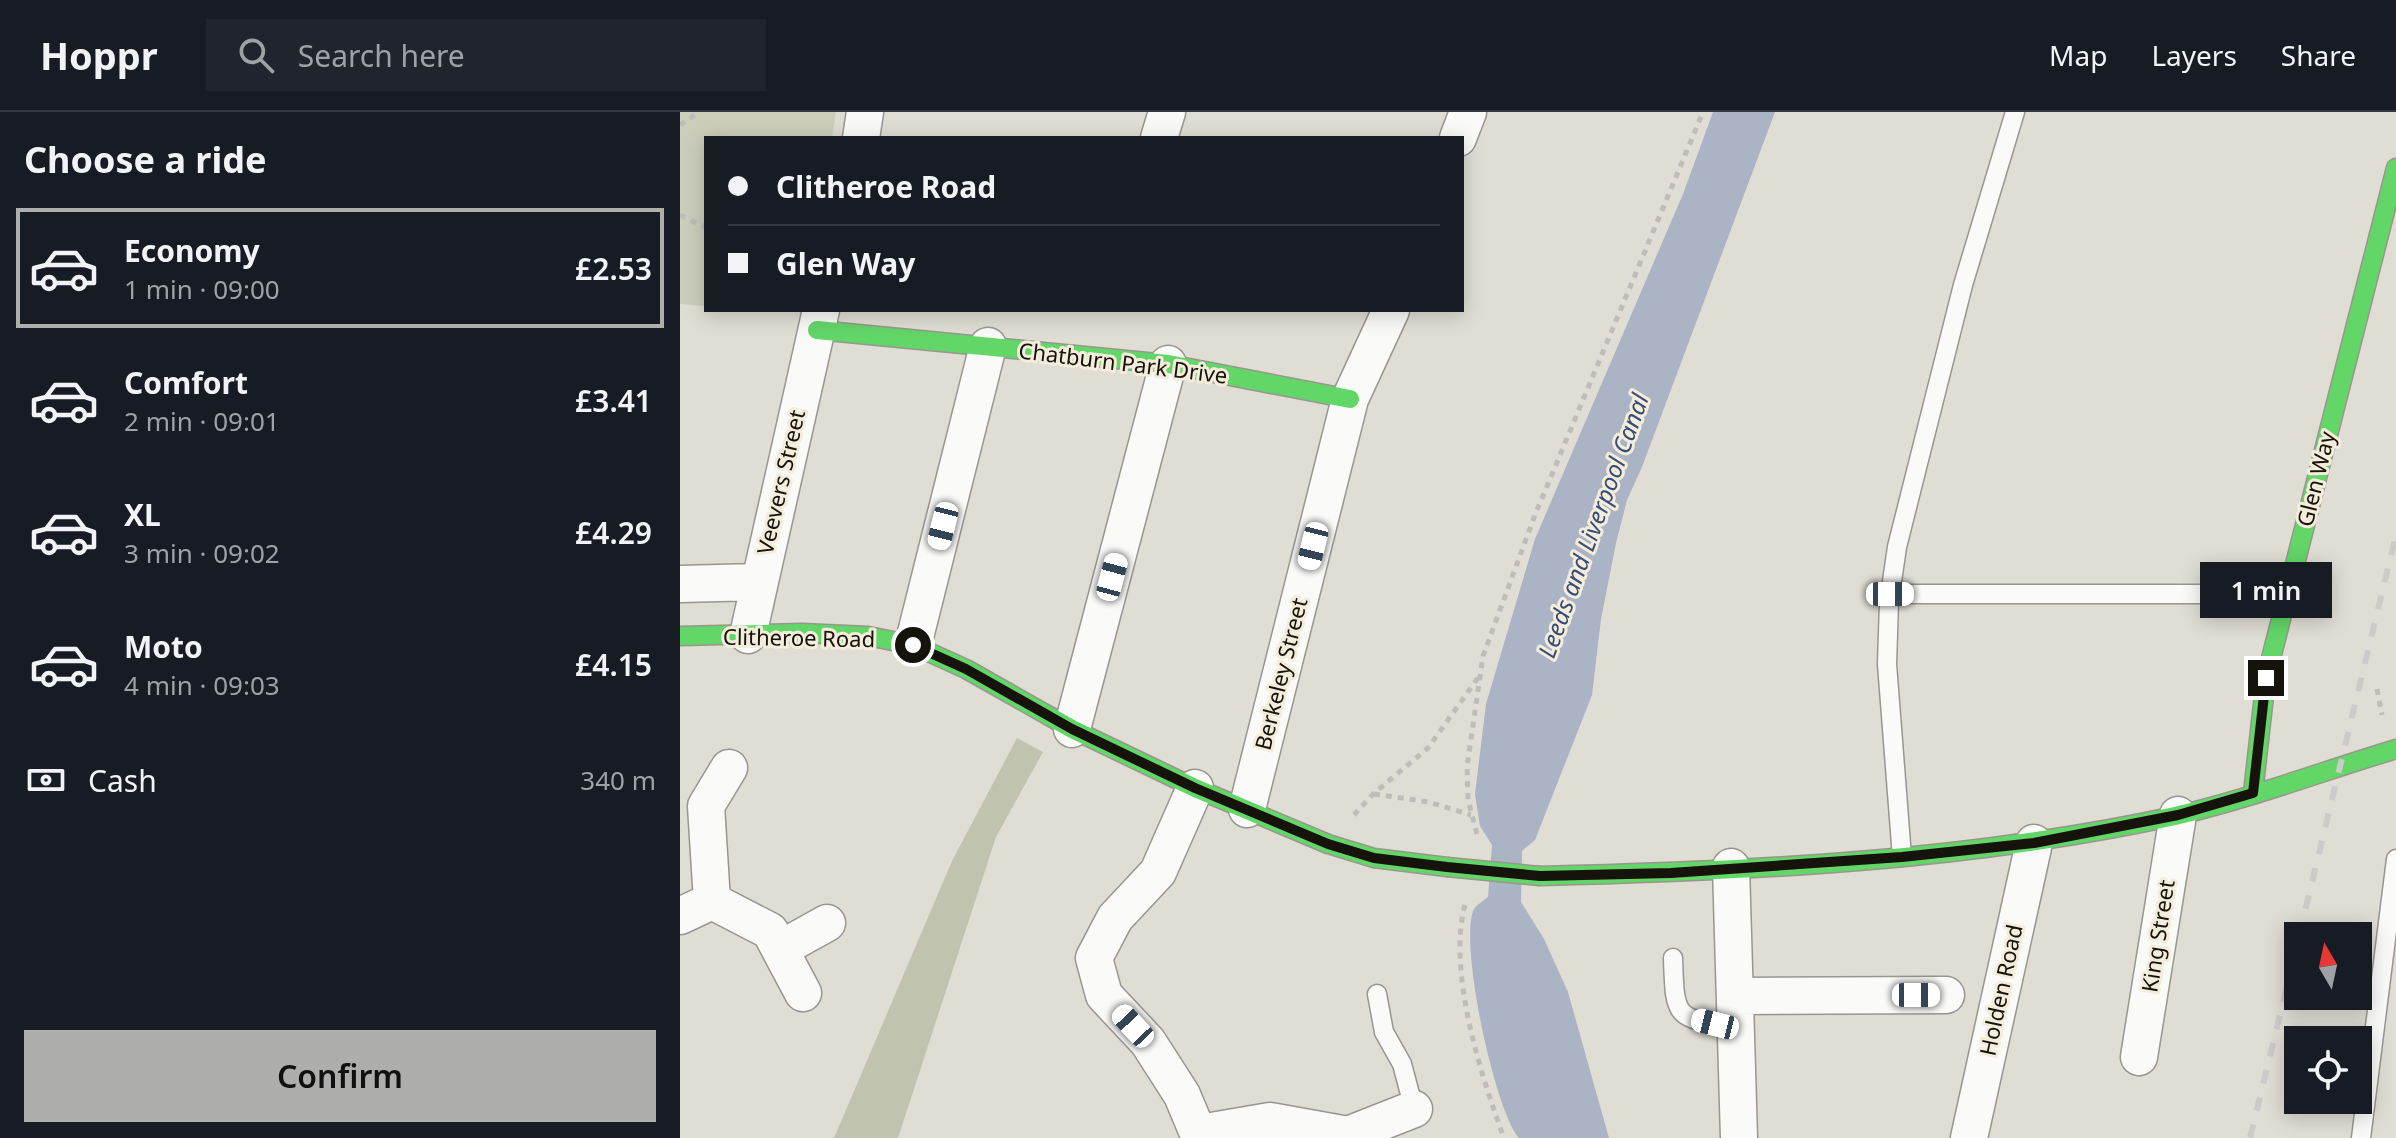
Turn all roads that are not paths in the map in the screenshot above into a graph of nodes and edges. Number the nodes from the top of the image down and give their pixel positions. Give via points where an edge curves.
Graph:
1 (865, 112) edge
2 (1167, 112) edge
3 (1468, 112) edge
4 (2015, 112) edge
5 (861, 136) edge
6 (1160, 136) edge
7 (1459, 136) edge
8 (2396, 168) edge
9 (1390, 312) edge
10 (819, 320) edge
11 (988, 346) junction
12 (1168, 364) junction
13 (1350, 399) junction
14 (757, 582) junction
15 (680, 584) edge
16 (1890, 594) junction
17 (2287, 594) junction
18 (748, 635) junction
19 (680, 636) edge
20 (913, 645) junction
21 (1072, 729) junction
22 (2396, 749) edge
23 (729, 768) dead end
24 (1195, 788) junction
25 (2253, 793) junction
26 (1247, 809) junction
27 (2178, 815) junction
28 (2034, 843) junction
29 (1902, 857) junction
30 (2396, 859) edge
31 (1731, 867) junction
32 (696, 908) edge
33 (827, 923) dead end
34 (782, 948) junction
35 (1673, 958) dead end
36 (803, 993) dead end
37 (1377, 994) dead end
38 (1946, 995) dead end
39 (1735, 1012) junction
40 (2139, 1057) dead end
41 (1414, 1109) joint
42 (1200, 1136) edge
43 (1739, 1138) edge
44 (1969, 1138) edge
45 (2361, 1138) edge

1 - 5 street
2 - 6 street
3 - 7 street
4 - 16 lane via 1963,285
8 - 17 main road, Glen Way
9 - 13 street
10 - 11 main road, Chatburn Park Drive
10 - 14 street, Veevers Street
11 - 12 main road, Chatburn Park Drive
11 - 20 street
12 - 13 main road, Chatburn Park Drive
12 - 21 street
13 - 26 street, Berkeley Street
14 - 15 street
14 - 18 street, Veevers Street
16 - 17 lane
16 - 29 lane via 1887,664
17 - 25 main road, Glen Way via 2266,678
18 - 19 main road, Clitheroe Road
18 - 20 main road, Clitheroe Road via 868,636
20 - 21 main road, Clitheroe Road
21 - 24 main road, Clitheroe Road
22 - 25 main road, Clitheroe Road
23 - 32 street via 706,806
24 - 26 main road, Clitheroe Road
24 - 42 street via 1158,872 1115,918 1094,958 1104,995 1148,1042
25 - 27 main road, Clitheroe Road
26 - 31 main road, Clitheroe Road, bridge via 1374,858 1447,867 1540,876
27 - 28 main road, Clitheroe Road
27 - 40 street, King Street
28 - 29 main road, Clitheroe Road
28 - 44 street, Holden Road
29 - 31 main road, Clitheroe Road
30 - 45 lane
31 - 39 street
32 - 34 street via 770,931
33 - 34 street
34 - 36 street
35 - 39 lane via 1674,1004 1685,1016
37 - 41 lane via 1384,1032 1402,1064
38 - 39 street
39 - 43 street
41 - 42 street via 1348,1135 1270,1121

